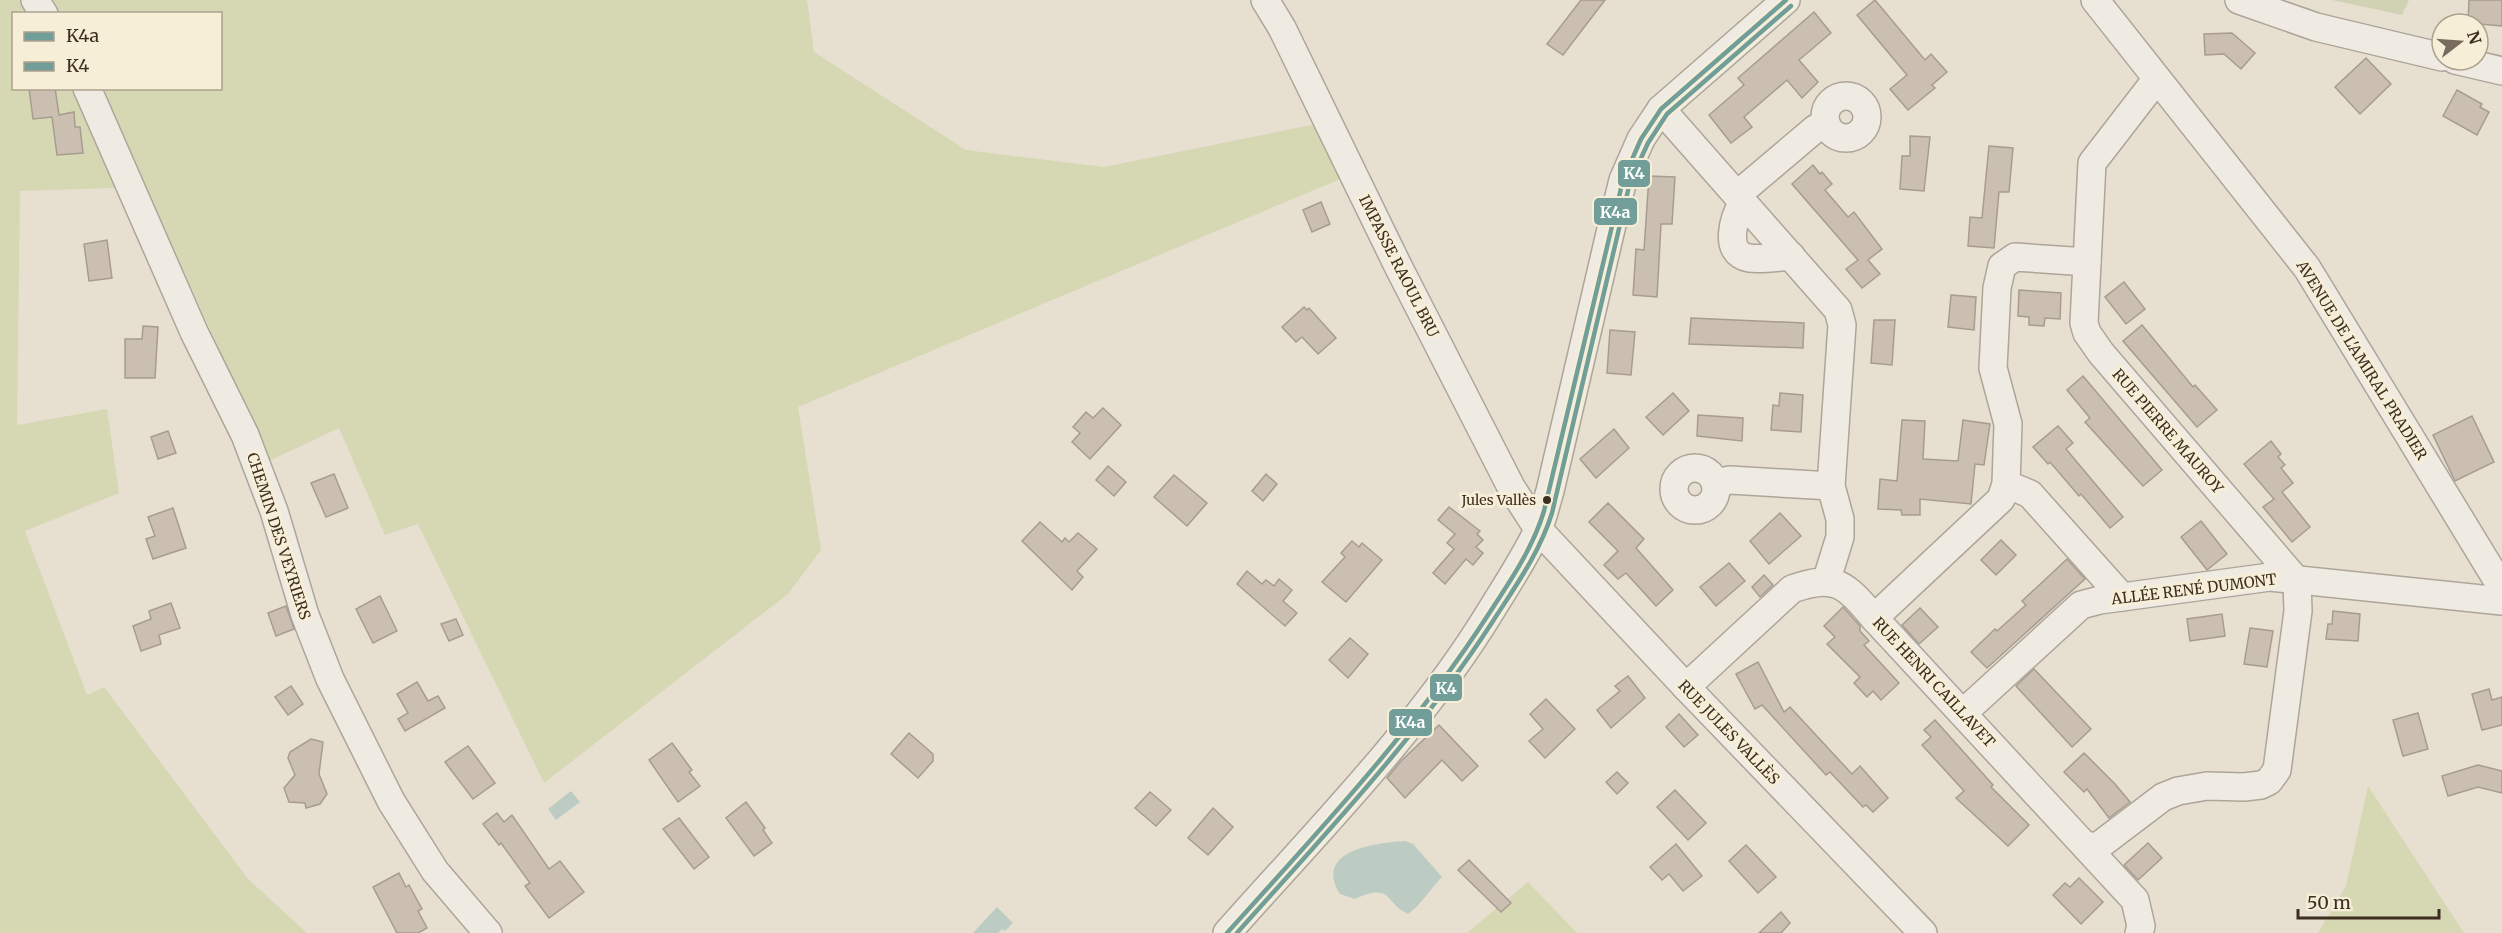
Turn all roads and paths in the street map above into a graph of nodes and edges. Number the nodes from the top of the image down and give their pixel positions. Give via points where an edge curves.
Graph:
1 (1265, 0) edge
2 (1786, 0) edge
3 (2095, 0) edge
4 (2239, 0) edge
5 (2430, 54) edge
6 (2156, 80) junction
7 (88, 90) edge
8 (1661, 109) junction
9 (1826, 123) dead end
10 (1740, 199) junction
11 (1791, 256) junction
12 (2086, 262) junction
13 (1715, 483) dead end
14 (2006, 484) junction
15 (1830, 486) junction
16 (1538, 529) junction
17 (2297, 581) junction
18 (1826, 582) junction
19 (2502, 588) edge
20 (2122, 597) junction
21 (2502, 601) edge
22 (1874, 618) junction
23 (1686, 687) junction
24 (1963, 713) junction
25 (2085, 845) junction
26 (488, 933) edge
27 (1227, 933) edge
28 (1923, 933) edge
29 (2139, 933) edge

1 - 16 street, IMPASSE RAOUL BRU via 1511,487
2 - 8 street
3 - 6 street, AVENUE DE L'AMIRAL PRADIER
4 - 5 street via 2316,27
6 - 12 street, RUE PIERRE MAUROY via 2092,164
6 - 19 street, AVENUE DE L'AMIRAL PRADIER via 2307,268
7 - 26 street, CHEMIN DES VEYRIERS via 194,332 245,435 330,679 391,801 435,872
8 - 10 street
8 - 16 street via 1641,139 1623,180
9 - 10 street
10 - 11 street
10 - 11 street via 1732,237 1741,254 1749,258
11 - 15 street via 1838,310 1842,325
12 - 14 street via 2014,257 2002,266 1997,288 1993,368 2008,424
12 - 17 street, RUE PIERRE MAUROY via 2087,333
13 - 15 street via 1730,480
14 - 20 street via 2030,494
14 - 22 street via 2001,499
15 - 18 street via 1840,519 1840,537
16 - 23 street, RUE JULES VALLÈS
16 - 27 street via 1467,651 1436,694
17 - 20 street, ALLÉE RENÉ DUMONT via 2270,578
17 - 21 street, ALLÉE RENÉ DUMONT
17 - 25 street via 2298,611 2277,770 2269,781 2244,787 2207,786 2178,791 2163,797 2097,847
18 - 22 street, RUE HENRI CAILLAVET via 1851,591
18 - 23 street via 1792,589
20 - 24 street, ALLÉE RENÉ DUMONT via 2081,605
22 - 24 street, RUE HENRI CAILLAVET
23 - 28 street, RUE JULES VALLÈS
24 - 25 street, RUE HENRI CAILLAVET
25 - 29 street, RUE HENRI CAILLAVET via 2135,900

